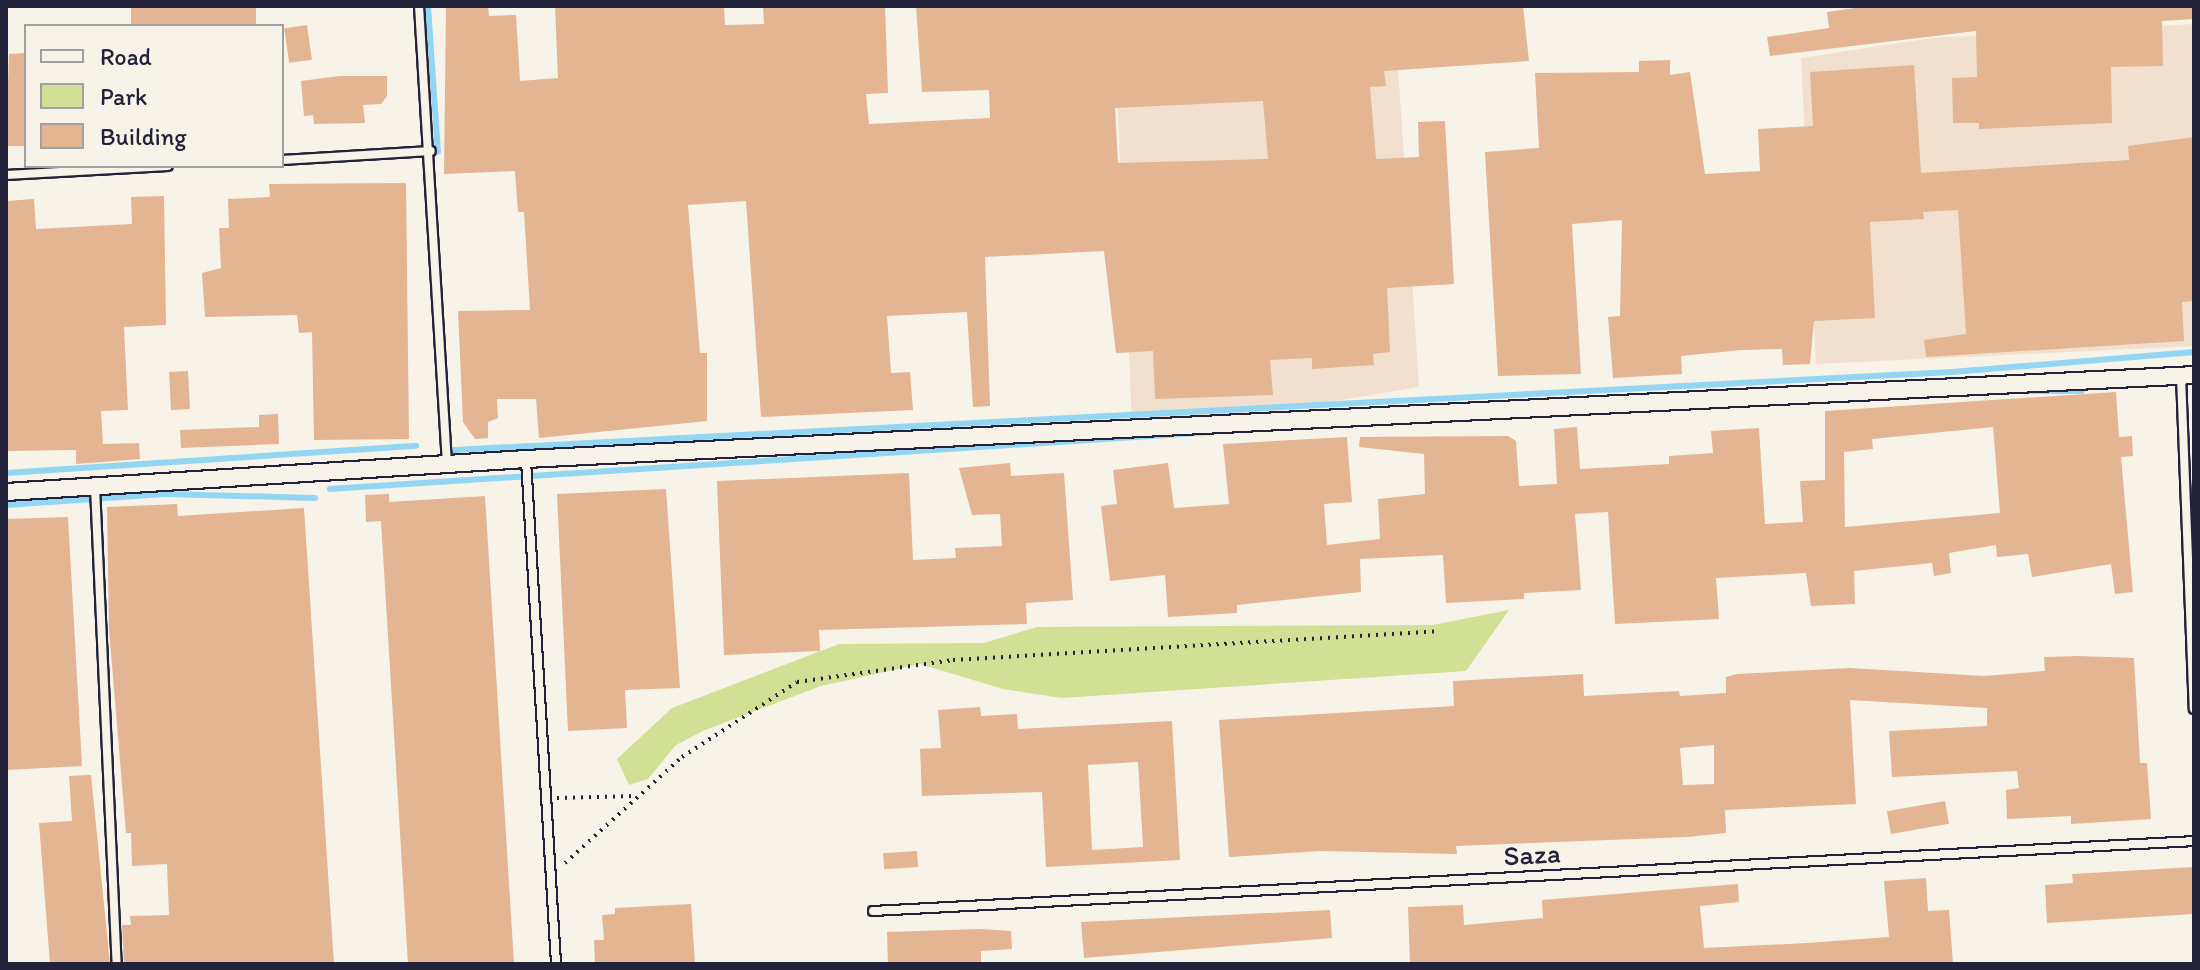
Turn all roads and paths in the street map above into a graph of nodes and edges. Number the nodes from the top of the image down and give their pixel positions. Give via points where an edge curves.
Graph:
1 (419, 6) edge
2 (431, 151) junction
3 (284, 160) edge
4 (132, 168) edge
5 (6, 175) edge
6 (2188, 375) edge
7 (526, 459) junction
8 (447, 463) junction
9 (95, 487) junction
10 (6, 492) edge
11 (1438, 631) dead end
12 (2194, 709) edge
13 (639, 796) junction
14 (547, 798) junction
15 (2194, 841) edge
16 (551, 876) junction
17 (873, 911) dead end
18 (117, 964) edge
19 (556, 964) edge

1 - 2 lane
2 - 3 lane
2 - 8 lane
4 - 5 lane
6 - 7 street
6 - 12 lane
7 - 8 street
7 - 14 lane
7 - 19 lane
8 - 9 street
9 - 10 street
9 - 18 lane
11 - 13 path via 953,660 797,682 682,757
13 - 14 path
13 - 16 path
14 - 16 lane
15 - 17 lane, Saza
16 - 19 lane

